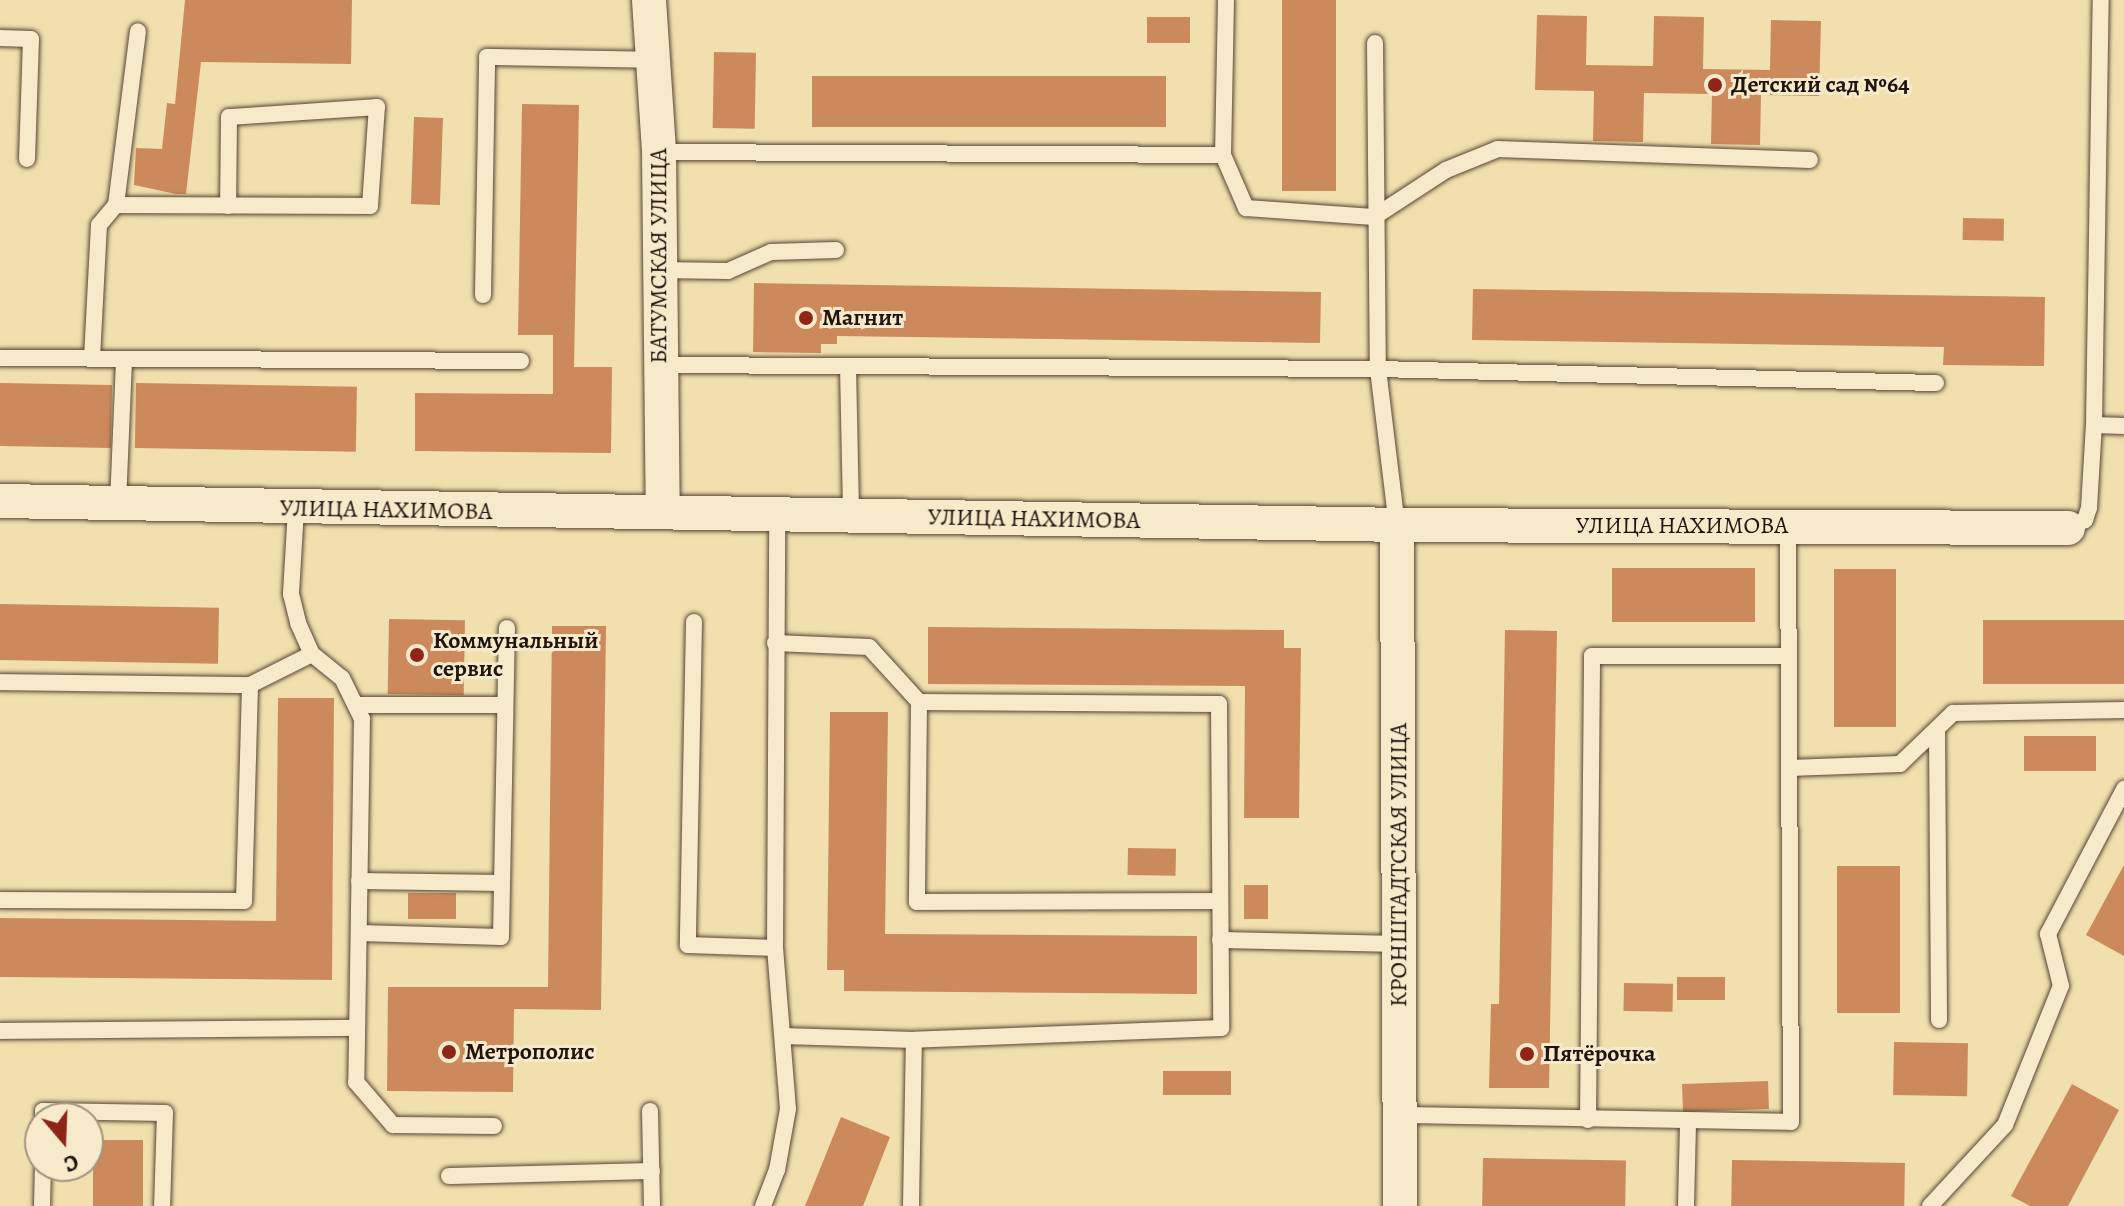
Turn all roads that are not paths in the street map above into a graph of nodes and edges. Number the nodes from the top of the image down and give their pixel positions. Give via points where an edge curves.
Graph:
1 (649, 0) edge
2 (1226, 0) edge
3 (2101, 0) edge
4 (138, 31) dead end
5 (0, 38) edge
6 (1375, 43) dead end
7 (655, 60) junction
8 (659, 152) junction
9 (1223, 155) junction
10 (27, 159) dead end
11 (1810, 160) dead end
12 (116, 205) junction
13 (228, 206) junction
14 (1374, 217) junction
15 (836, 250) dead end
16 (657, 270) junction
17 (483, 295) dead end
18 (0, 358) edge
19 (92, 358) junction
20 (124, 359) junction
21 (521, 361) dead end
22 (659, 365) junction
23 (848, 367) junction
24 (1378, 369) junction
25 (1936, 383) dead end
26 (2094, 425) junction
27 (2124, 426) edge
28 (0, 501) edge
29 (118, 504) junction
30 (296, 509) junction
31 (663, 512) junction
32 (777, 515) junction
33 (851, 516) junction
34 (1397, 525) junction
35 (1788, 526) junction
36 (2068, 528) joint
37 (694, 622) dead end
38 (507, 628) dead end
39 (775, 643) junction
40 (312, 654) junction
41 (1787, 656) junction
42 (0, 682) edge
43 (250, 685) junction
44 (919, 702) junction
45 (357, 705) junction
46 (504, 705) junction
47 (2124, 710) edge
48 (1937, 729) junction
49 (1789, 768) junction
50 (2124, 789) edge
51 (359, 881) junction
52 (502, 883) junction
53 (0, 900) edge
54 (1220, 901) junction
55 (359, 933) junction
56 (1220, 940) junction
57 (1401, 944) junction
58 (775, 948) junction
59 (1939, 1020) dead end
60 (357, 1028) junction
61 (0, 1031) edge
62 (783, 1036) junction
63 (914, 1040) junction
64 (650, 1111) dead end
65 (104, 1112) edge
66 (1400, 1115) junction
67 (1588, 1120) junction
68 (1688, 1123) junction
69 (494, 1126) dead end
70 (652, 1171) junction
71 (449, 1176) dead end
72 (43, 1182) edge
73 (42, 1206) edge
74 (162, 1206) edge
75 (652, 1206) edge
76 (763, 1206) edge
77 (911, 1206) edge
78 (1400, 1206) edge
79 (1686, 1206) edge
80 (1930, 1206) edge

1 - 7 street, БАТУМСКАЯ УЛИЦА
2 - 9 lane
3 - 26 lane
4 - 12 lane
5 - 10 lane via 31,39
6 - 14 lane
7 - 8 street, БАТУМСКАЯ УЛИЦА
7 - 17 lane via 487,57
8 - 9 lane
8 - 16 street, БАТУМСКАЯ УЛИЦА
9 - 14 lane via 1246,208
11 - 14 lane via 1498,149 1446,170
12 - 13 lane
12 - 19 lane via 99,225
13 - 13 lane via 229,117 377,107 370,206
14 - 24 lane
15 - 16 lane via 771,252 728,271
16 - 22 street, БАТУМСКАЯ УЛИЦА
18 - 19 lane
19 - 20 lane
20 - 21 lane
20 - 29 lane
22 - 23 lane
22 - 31 street, БАТУМСКАЯ УЛИЦА
23 - 24 lane
23 - 33 lane
24 - 25 lane
24 - 34 lane
26 - 27 lane
26 - 36 lane via 2089,508 2085,520
28 - 29 street, УЛИЦА НАХИМОВА
29 - 30 street, УЛИЦА НАХИМОВА
30 - 31 street, УЛИЦА НАХИМОВА
30 - 40 lane via 291,594
31 - 32 street, УЛИЦА НАХИМОВА
32 - 33 street, УЛИЦА НАХИМОВА
32 - 39 lane
33 - 34 street, УЛИЦА НАХИМОВА
34 - 35 street, УЛИЦА НАХИМОВА
34 - 57 street, КРОНШТАДТСКАЯ УЛИЦА
35 - 36 street, УЛИЦА НАХИМОВА
35 - 41 lane
37 - 58 lane via 688,945
38 - 46 lane
39 - 44 lane via 869,647
39 - 58 lane
40 - 43 lane
40 - 45 lane via 342,678
41 - 49 lane
41 - 67 lane via 1592,656
42 - 43 lane
43 - 53 lane via 244,901
44 - 54 lane via 1219,704
44 - 54 lane via 917,902
45 - 46 lane
45 - 51 lane via 362,719
46 - 52 lane
47 - 48 lane via 1953,713
48 - 49 lane via 1900,764
48 - 59 lane
49 - 68 lane via 1791,1122
50 - 80 lane via 2048,934 2061,986 2005,1125
51 - 52 lane
51 - 55 lane
52 - 55 lane via 501,937
54 - 56 lane
55 - 60 lane
56 - 57 lane
56 - 63 lane via 1221,1028
57 - 66 street, КРОНШТАДТСКАЯ УЛИЦА
58 - 62 lane
60 - 61 lane
60 - 69 lane via 356,1082 393,1125
62 - 63 lane
62 - 76 lane via 788,1109 777,1170
63 - 77 lane
64 - 70 lane
65 - 74 lane via 165,1113
66 - 67 lane
66 - 78 street, КРОНШТАДТСКАЯ УЛИЦА
67 - 68 lane
68 - 79 lane
70 - 71 lane
70 - 75 lane
72 - 73 lane

